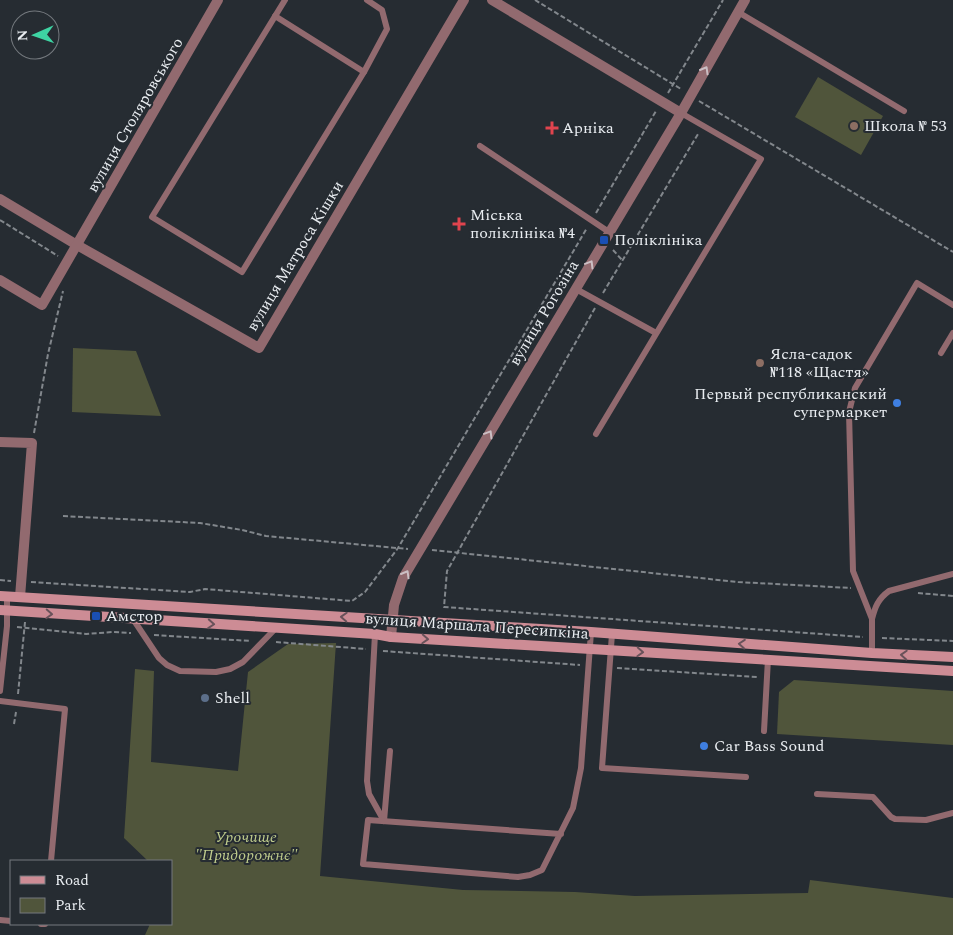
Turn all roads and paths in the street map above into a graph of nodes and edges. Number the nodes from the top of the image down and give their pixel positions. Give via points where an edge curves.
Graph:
1 (218, 0) edge
2 (285, 0) edge
3 (367, 0) edge
4 (464, 0) edge
5 (492, 0) edge
6 (535, 0) edge
7 (723, 0) edge
8 (745, 0) edge
9 (738, 12) junction
10 (275, 16) junction
11 (364, 72) junction
12 (673, 85) junction
13 (690, 96) junction
14 (662, 101) junction
15 (904, 111) dead end
16 (680, 113) junction
17 (703, 126) junction
18 (480, 146) dead end
19 (0, 198) edge
20 (0, 220) edge
21 (591, 221) junction
22 (607, 236) junction
23 (77, 245) junction
24 (953, 252) edge
25 (623, 261) junction
26 (68, 262) junction
27 (0, 280) edge
28 (64, 288) dead end
29 (576, 289) junction
30 (598, 301) junction
31 (953, 305) edge
32 (656, 333) junction
33 (953, 333) edge
34 (941, 352) dead end
35 (596, 434) dead end
36 (0, 442) edge
37 (32, 443) junction
38 (63, 516) dead end
39 (398, 548) junction
40 (420, 550) junction
41 (457, 552) junction
42 (953, 574) edge
43 (0, 580) edge
44 (17, 581) dead end
45 (859, 589) junction
46 (916, 593) dead end
47 (4, 596) edge
48 (953, 596) edge
49 (22, 597) junction
50 (4, 611) edge
51 (25, 612) junction
52 (133, 619) junction
53 (392, 620) junction
54 (872, 620) junction
55 (276, 628) junction
56 (591, 632) junction
57 (375, 634) junction
58 (612, 634) junction
59 (391, 637) junction
60 (872, 638) junction
61 (953, 641) edge
62 (590, 649) junction
63 (610, 650) junction
64 (872, 653) junction
65 (953, 657) edge
66 (768, 659) junction
67 (953, 671) edge
68 (0, 691) edge
69 (0, 701) edge
70 (17, 703) junction
71 (14, 724) dead end
72 (764, 731) dead end
73 (390, 751) dead end
74 (746, 777) dead end
75 (817, 794) dead end
76 (953, 813) edge
77 (384, 821) junction
78 (561, 834) junction
79 (51, 860) edge

1 - 23 street, вулиця Столяровського
2 - 10 lane
3 - 11 lane via 382,10 387,29
4 - 23 street, вулиця Матроса Кішки via 259,348
5 - 14 street
6 - 12 path
7 - 12 path
8 - 9 street, вулиця Рогозіна
13 -> 9 street, вулиця Рогозіна
9 - 15 lane
10 - 11 lane
10 - 11 lane via 152,217 242,272
12 - 13 path
12 - 14 path
13 - 16 street, вулиця Рогозіна
13 - 24 path
14 - 16 street
14 - 21 path
16 - 17 lane
16 - 22 street, вулиця Рогозіна
17 - 25 path
17 - 32 lane via 761,159
18 - 21 lane
19 - 23 street
20 - 26 path
21 - 22 lane
21 - 39 path
22 - 25 path
29 -> 22 street, вулиця Рогозіна
23 - 26 street, вулиця Столяровського
25 - 30 path
26 - 27 street, вулиця Столяровського via 42,305
28 - 37 path
29 - 30 lane
40 -> 29 street, вулиця Рогозіна
30 - 32 lane
30 - 41 path
31 - 45 lane via 917,283 855,388 849,412 849,432 852,571
32 - 35 lane
33 - 34 lane
36 - 37 street
37 - 49 street
38 - 39 path via 200,523 266,536
39 - 40 path
39 - 49 path via 365,592 352,601 205,589 190,592 25,582
40 - 41 path
53 -> 40 street, вулиця Рогозіна via 403,578
41 - 45 path via 738,582
41 - 60 path via 446,570 444,607
42 - 54 lane via 888,591 876,606
43 - 44 path
45 - 54 lane
46 - 48 path
47 - 49 main road, вулиця Маршала Пересипкіна
47 - 50 lane
53 -> 49 main road, вулиця Маршала Пересипкіна
50 - 51 main road, вулиця Маршала Пересипкіна
50 - 68 lane
51 -> 52 main road, вулиця Маршала Пересипкіна
51 - 70 path
52 -> 55 main road, вулиця Маршала Пересипкіна
52 - 55 lane via 159,658 180,672 230,669 243,662
53 - 56 main road, вулиця Маршала Пересипкіна
53 - 59 street, вулиця Рогозіна
54 - 60 lane
55 - 57 main road, вулиця Маршала Пересипкіна
56 - 58 main road, вулиця Маршала Пересипкіна
56 - 62 lane
57 - 59 main road, вулиця Маршала Пересипкіна
57 - 77 lane via 367,782 368,794
58 - 63 lane
64 -> 58 main road, вулиця Маршала Пересипкіна
59 -> 62 main road, вулиця Маршала Пересипкіна
60 - 61 path
60 - 64 lane
62 - 63 main road, вулиця Маршала Пересипкіна
62 - 78 lane via 580,775 573,808
63 -> 66 main road, вулиця Маршала Пересипкіна
63 - 74 lane via 602,768
65 -> 64 main road, вулиця Маршала Пересипкіна
66 - 67 main road, вулиця Маршала Пересипкіна
66 - 72 lane
69 - 70 lane
70 - 71 path
70 - 79 lane via 65,709
73 - 77 lane
75 - 76 lane via 872,797 891,817 896,818 926,820
77 - 78 lane
77 - 78 lane via 368,820 362,864 518,877 542,870

